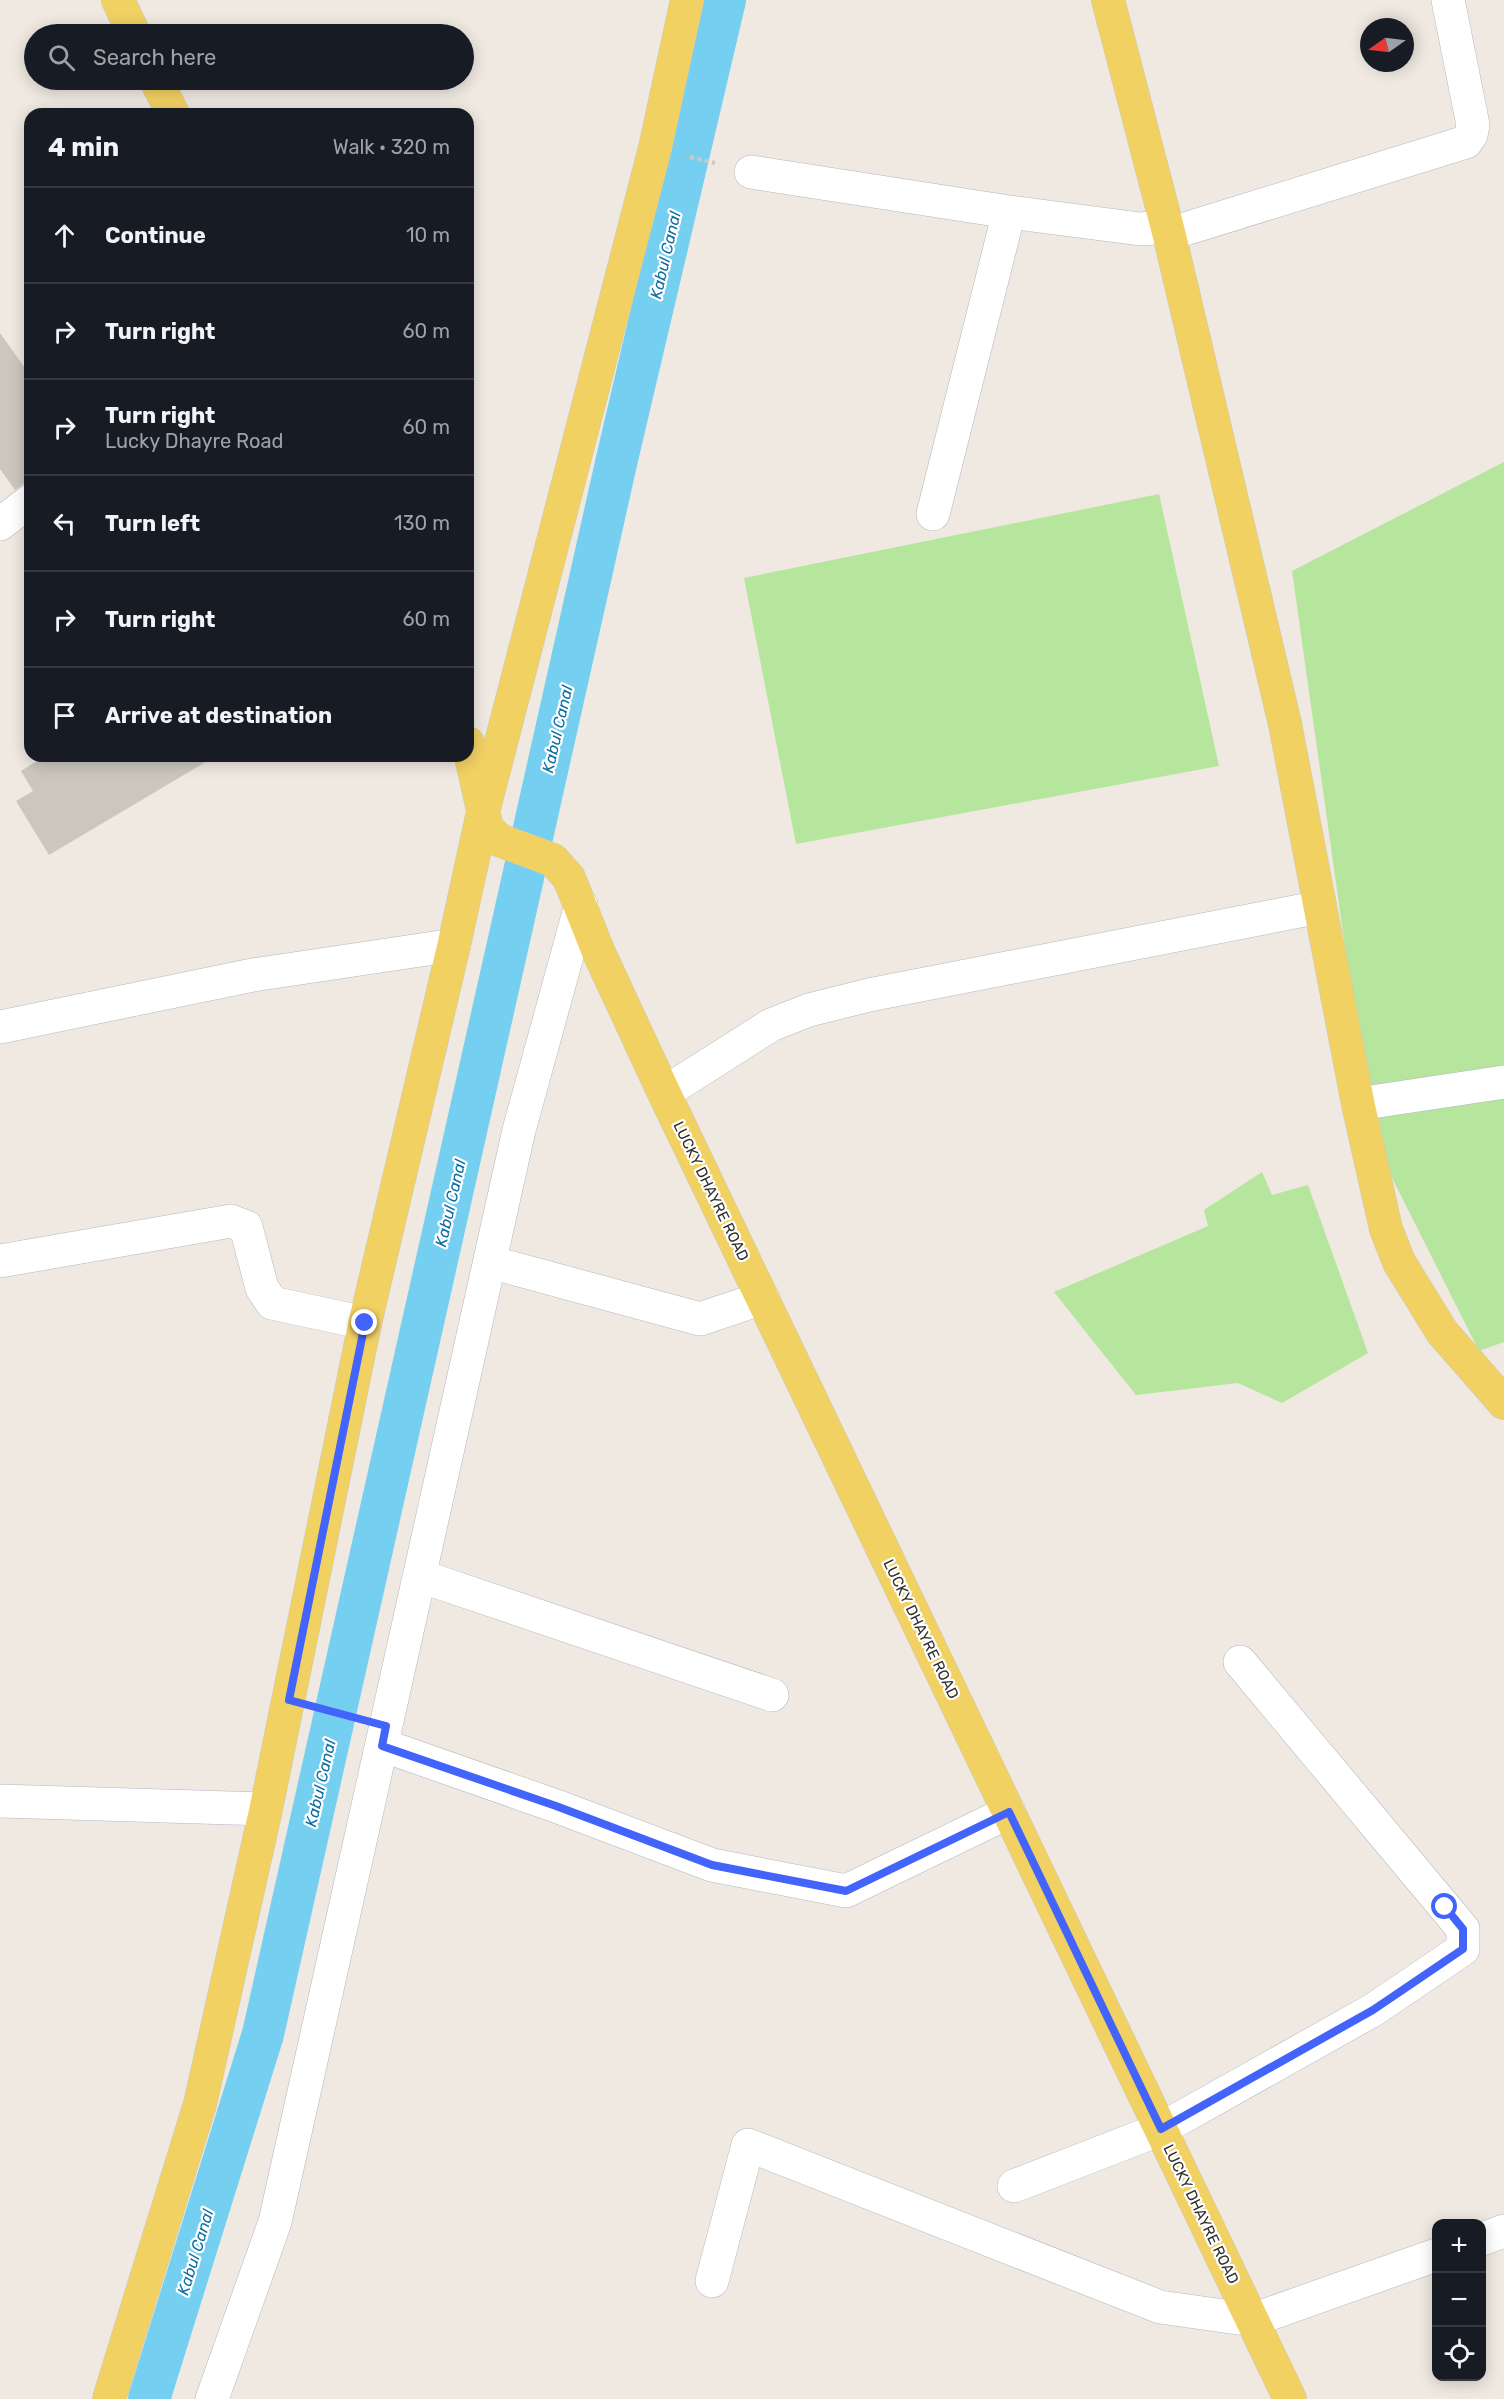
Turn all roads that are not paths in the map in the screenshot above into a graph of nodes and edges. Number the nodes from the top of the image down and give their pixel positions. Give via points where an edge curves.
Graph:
1 (118, 0) edge
2 (687, 0) edge
3 (1108, 0) edge
4 (1448, 0) edge
5 (129, 24) edge
6 (161, 90) edge
7 (170, 108) edge
8 (751, 172) road end
9 (1008, 212) junction
10 (1168, 231) junction
11 (24, 506) edge
12 (933, 514) dead end
13 (0, 524) edge
14 (472, 762) edge
15 (483, 812) junction
16 (581, 905) junction
17 (1320, 908) junction
18 (454, 945) junction
19 (0, 1027) edge
20 (1504, 1082) edge
21 (664, 1093) junction
22 (1358, 1104) junction
23 (0, 1261) edge
24 (490, 1262) junction
25 (763, 1298) junction
26 (365, 1323) junction
27 (1504, 1403) edge
28 (420, 1576) junction
29 (1240, 1662) dead end
30 (772, 1695) dead end
31 (384, 1736) junction
32 (0, 1801) edge
33 (266, 1809) junction
34 (1009, 1812) junction
35 (1161, 2129) junction
36 (1014, 2186) dead end
37 (1504, 2231) edge
38 (1486, 2238) edge
39 (1432, 2256) edge
40 (712, 2281) dead end
41 (1252, 2320) junction
42 (109, 2399) edge
43 (212, 2399) edge
44 (1290, 2399) edge

1 - 5 main road
2 - 15 main road via 655,148
3 - 10 main road
4 - 10 street via 1473,125 1466,142
6 - 7 main road
8 - 9 street
9 - 10 street
9 - 12 street
10 - 17 main road via 1285,724
11 - 13 street
14 - 15 main road
15 - 16 main road, LUCKY DHAYRE ROAD via 487,828 499,840 553,860 569,878
15 - 18 main road
16 - 21 main road, LUCKY DHAYRE ROAD
16 - 24 street via 519,1130
17 - 21 street via 809,1010 771,1025
17 - 22 main road
18 - 19 street via 253,975
18 - 26 main road
20 - 22 street
21 - 25 main road, LUCKY DHAYRE ROAD
22 - 27 main road via 1386,1229 1399,1262 1442,1332
23 - 26 street via 231,1221 246,1227 262,1288 272,1303
24 - 25 street via 700,1318
24 - 28 street
25 - 34 main road, LUCKY DHAYRE ROAD
26 - 33 main road
28 - 30 street
28 - 31 street
29 - 35 street via 1463,1929 1463,1949 1373,2010
31 - 34 street via 712,1865 846,1891
31 - 43 street via 275,2222
32 - 33 street
33 - 42 main road via 200,2104
34 - 35 main road, LUCKY DHAYRE ROAD
35 - 36 street
35 - 41 main road, LUCKY DHAYRE ROAD
37 - 38 street
39 - 41 street
40 - 41 street via 747,2145 1160,2307
41 - 44 main road, LUCKY DHAYRE ROAD

